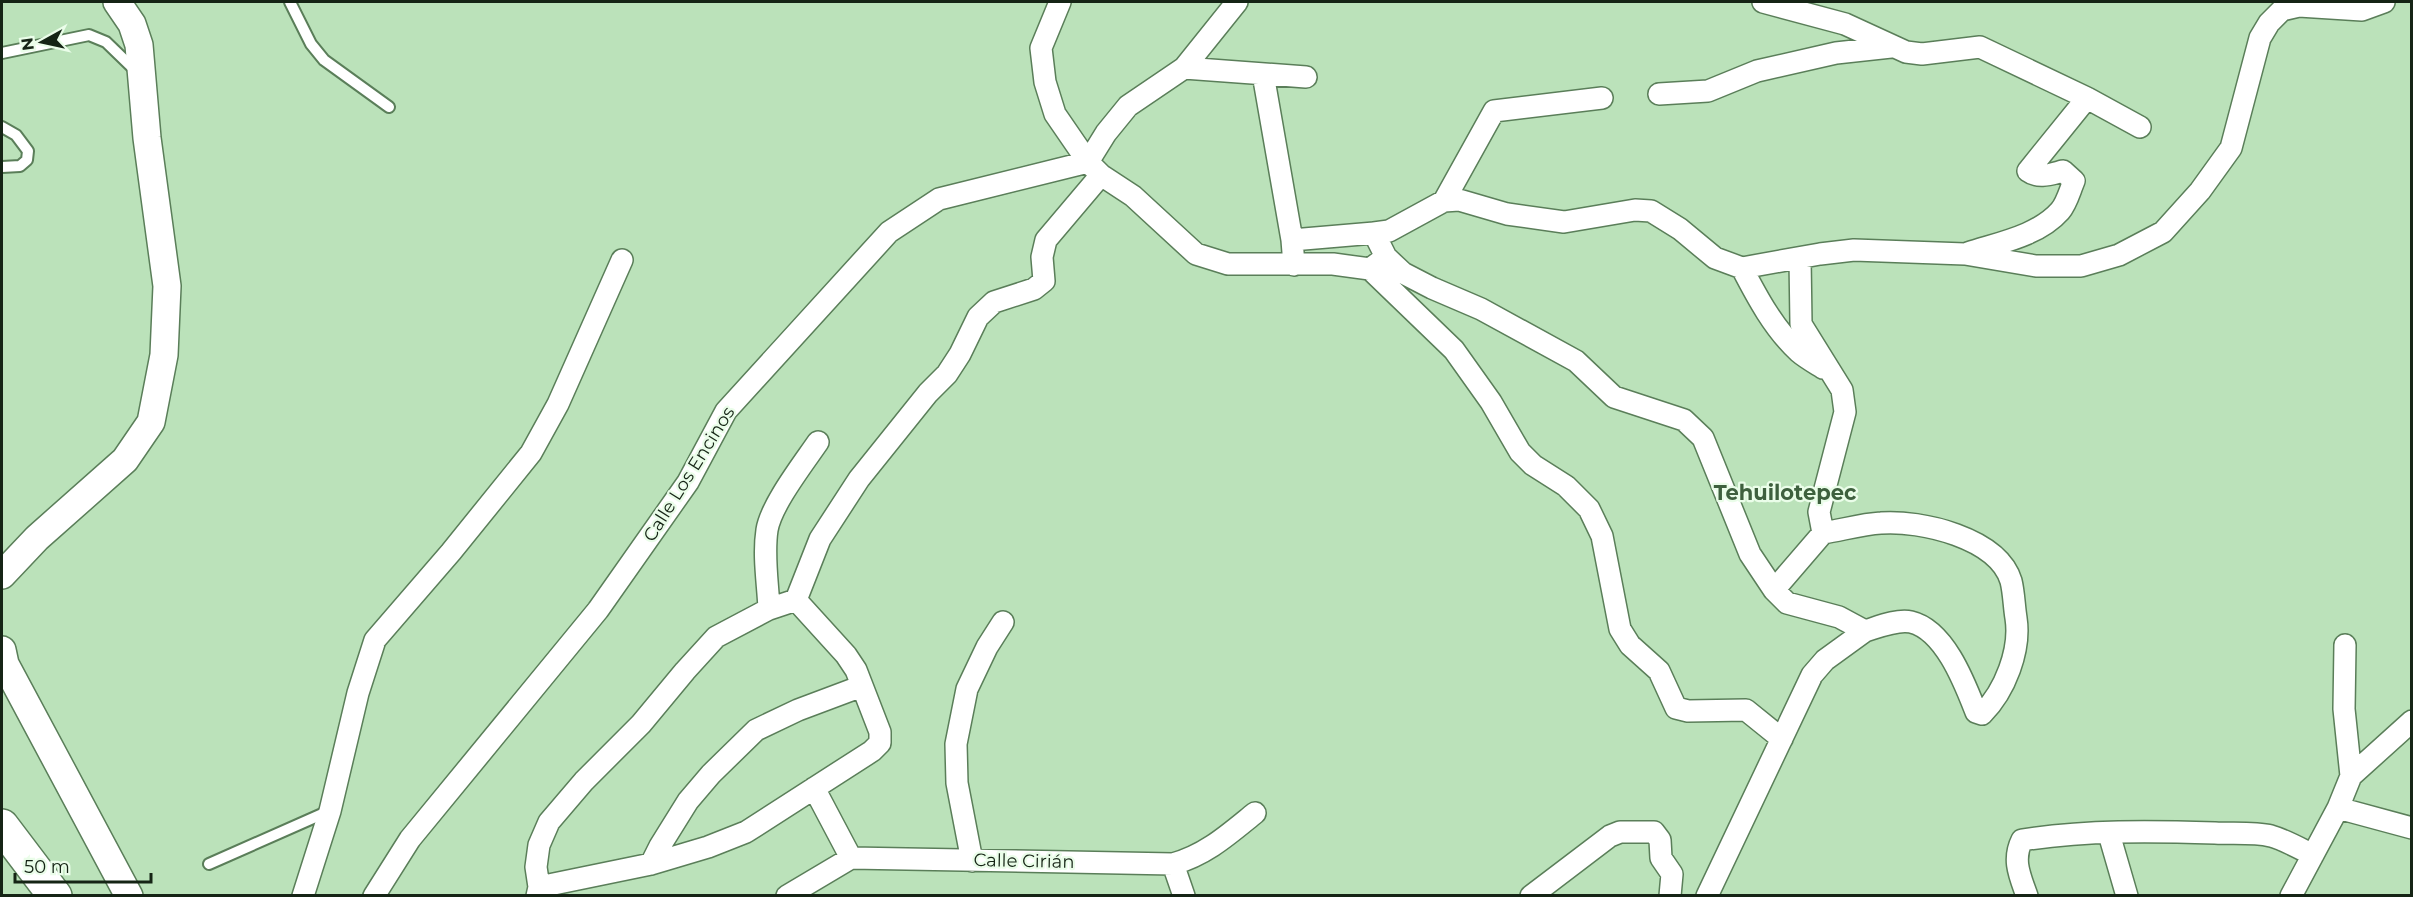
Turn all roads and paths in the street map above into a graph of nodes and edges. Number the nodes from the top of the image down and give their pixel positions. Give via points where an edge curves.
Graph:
1 (117, 2) edge
2 (290, 2) edge
3 (1060, 2) edge
4 (1237, 2) edge
5 (1763, 2) edge
6 (2384, 2) edge
7 (1892, 46) junction
8 (2, 53) edge
9 (1184, 68) junction
10 (1263, 74) junction
11 (142, 76) junction
12 (1306, 77) dead end
13 (1659, 94) dead end
14 (1602, 98) dead end
15 (2087, 98) junction
16 (389, 108) dead end
17 (2, 127) edge
18 (2140, 127) dead end
19 (2, 167) edge
20 (1094, 169) junction
21 (1444, 201) junction
22 (1374, 233) junction
23 (1292, 240) junction
24 (1965, 254) junction
25 (1800, 258) junction
26 (622, 260) dead end
27 (1378, 263) junction
28 (1294, 265) junction
29 (1742, 268) junction
30 (1831, 374) junction
31 (818, 442) dead end
32 (1823, 533) junction
33 (2, 575) edge
34 (1774, 590) junction
35 (796, 600) junction
36 (769, 609) junction
37 (1003, 622) dead end
38 (1865, 631) junction
39 (2345, 645) dead end
40 (2, 650) edge
41 (862, 686) junction
42 (2412, 721) edge
43 (1782, 739) junction
44 (2351, 776) junction
45 (814, 788) junction
46 (2338, 808) junction
47 (330, 811) junction
48 (1255, 813) dead end
49 (2, 825) edge
50 (2412, 828) edge
51 (2109, 834) junction
52 (2313, 855) junction
53 (851, 858) junction
54 (972, 861) junction
55 (209, 864) dead end
56 (651, 864) junction
57 (1173, 864) junction
58 (538, 891) edge
59 (55, 896) edge
60 (129, 896) edge
61 (303, 896) edge
62 (374, 896) edge
63 (787, 896) edge
64 (1184, 896) edge
65 (1531, 896) edge
66 (1670, 896) edge
67 (1707, 896) edge
68 (2027, 896) edge
69 (2127, 896) edge
70 (2291, 896) edge

1 - 11 street via 132,24
2 - 16 lane via 311,44 324,60
3 - 20 street via 1041,48 1045,82 1054,114
4 - 9 street
5 - 7 street via 1845,24
6 - 24 street via 2362,10 2299,6 2282,10 2269,23 2260,38 2231,148 2163,232 2120,255 2081,266 2036,266
7 - 13 street via 1836,53 1756,71 1708,91
7 - 15 street via 1922,54 1980,46
8 - 11 lane via 88,35 106,42
9 - 10 street
9 - 20 street via 1128,106 1106,133
10 - 12 street
10 - 23 street
11 - 33 street via 167,286 164,355 152,422 125,460 36,538
14 - 21 street via 1494,111
15 - 18 street
15 - 24 street via 2028,171 2034,176 2063,171 2069,175 2074,181 2062,209 2030,232
17 - 19 lane via 16,135 28,151 27,160 20,166
20 - 28 street via 1132,196 1196,254 1228,264
20 - 35 street via 1046,240 1042,257 1044,281 1034,289 994,302 978,318 946,375 859,479 820,539
20 - 62 street, Calle Los Encinos via 939,199 889,232 726,411 688,482 598,610 410,839
21 - 22 street via 1389,231
21 - 29 street via 1459,200 1507,214 1564,222 1651,211 1715,258
22 - 23 street
22 - 27 street
23 - 28 street
24 - 25 street via 1854,250
25 - 29 street
25 - 30 street via 1801,324
26 - 47 street via 558,404 531,453 375,640
27 - 28 street
27 - 34 street via 1481,309 1576,361 1614,396 1684,420 1703,438 1750,554
27 - 43 street via 1454,350 1520,452 1566,486 1589,509 1602,536 1620,629 1630,645 1659,671 1676,708 1746,710
29 - 30 street via 1777,326 1799,352
30 - 32 street via 1842,390 1845,412 1819,512
31 - 36 street via 767,528
32 - 34 street
32 - 38 street via 1882,523 1918,525 1959,535 1993,553 2011,580 2018,632 2012,668 1986,710 1979,714 1960,671 1930,633 1911,622
34 - 38 street via 1787,603 1839,617
35 - 36 street
35 - 41 street via 846,655
36 - 58 street via 716,637 549,822 539,845
37 - 54 street via 967,688 956,744 957,783
38 - 43 street via 1825,660 1812,675
39 - 44 street via 2344,709
40 - 60 street via 5,664
41 - 45 street via 880,732 880,743
41 - 56 street via 756,730 688,801
42 - 44 street
43 - 67 street
44 - 46 street
45 - 53 street
45 - 56 street via 746,832 708,848
46 - 50 street
46 - 52 street
47 - 55 lane
47 - 61 street
48 - 57 street, Calle Cirián via 1210,849
49 - 59 main road
51 - 52 street via 2166,831 2269,836
51 - 68 street via 2083,832 2022,840 2016,852
51 - 69 street
52 - 70 street
53 - 54 street, Calle Cirián
53 - 63 street
54 - 57 street, Calle Cirián
56 - 58 street
57 - 64 street
65 - 66 street via 1620,832 1658,835 1661,858 1672,874

